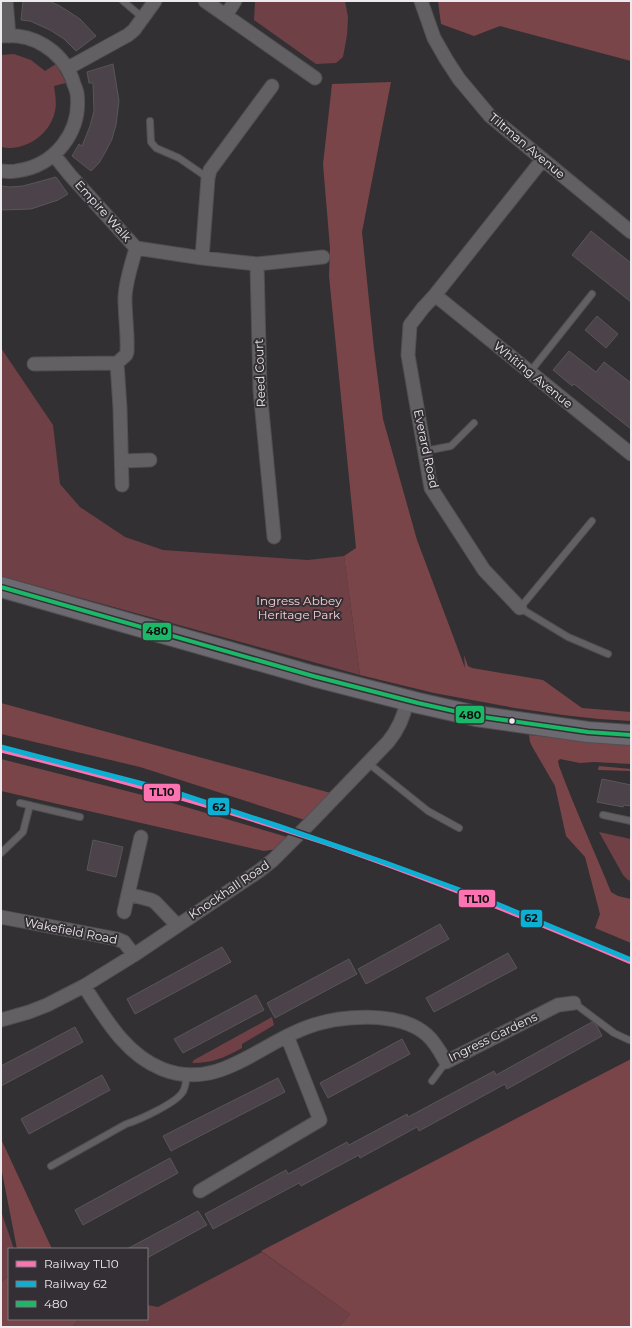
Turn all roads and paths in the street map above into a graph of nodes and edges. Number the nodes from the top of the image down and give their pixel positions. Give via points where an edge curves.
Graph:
1 (6, 1) edge
2 (124, 1) edge
3 (155, 1) edge
4 (205, 1) edge
5 (235, 1) edge
6 (421, 1) edge
7 (226, 15) junction
8 (143, 18) junction
9 (5, 36) edge
10 (68, 68) junction
11 (315, 78) dead end
12 (272, 86) dead end
13 (150, 121) dead end
14 (54, 155) junction
15 (543, 159) junction
16 (1, 170) edge
17 (208, 178) junction
18 (631, 232) edge
19 (136, 248) junction
20 (324, 257) dead end
21 (202, 258) junction
22 (257, 264) junction
23 (592, 294) dead end
24 (435, 295) junction
25 (117, 363) junction
26 (34, 364) dead end
27 (530, 372) junction
28 (474, 423) dead end
29 (425, 451) junction
30 (631, 454) edge
31 (150, 460) dead end
32 (122, 461) junction
33 (122, 485) dead end
34 (592, 521) dead end
35 (274, 537) dead end
36 (1, 587) edge
37 (520, 608) junction
38 (608, 654) dead end
39 (407, 701) junction
40 (631, 735) edge
41 (368, 763) junction
42 (20, 803) dead end
43 (30, 805) junction
44 (603, 815) dead end
45 (80, 817) dead end
46 (631, 821) edge
47 (459, 828) dead end
48 (141, 837) dead end
49 (1, 853) edge
50 (128, 894) junction
51 (124, 912) dead end
52 (1, 917) edge
53 (177, 925) junction
54 (134, 955) junction
55 (84, 986) junction
56 (574, 1003) joint
57 (1, 1020) edge
58 (288, 1036) junction
59 (629, 1040) dead end
60 (446, 1062) junction
61 (186, 1074) junction
62 (432, 1081) dead end
63 (51, 1166) dead end
64 (200, 1191) dead end

1 - 9 street
2 - 8 lane
3 - 8 street
4 - 7 street
5 - 7 street
6 - 15 street, Tiltman Avenue via 434,38 459,79 490,116
7 - 11 street
8 - 10 street via 125,38
9 - 10 street via 34,40 48,47
10 - 14 street via 77,92 77,115 69,137
12 - 17 street via 214,165
13 - 17 lane via 151,142 156,148 179,158
14 - 16 street via 36,166 16,171
14 - 19 street, Empire Walk
15 - 18 street, Tiltman Avenue
15 - 24 street, Everard Road
17 - 21 street
19 - 21 street
19 - 25 street, Empire Walk via 125,298 127,352
20 - 22 street
21 - 22 street
22 - 35 street, Reed Court via 260,390
23 - 27 lane
24 - 27 street, Whiting Avenue
24 - 29 street, Everard Road via 410,325 408,355
25 - 26 street
25 - 32 street
27 - 30 street, Whiting Avenue
28 - 29 lane via 451,446
29 - 37 street, Everard Road via 431,488 484,570
31 - 32 street
32 - 33 street
34 - 37 lane
36 - 39 main road
37 - 38 lane via 568,637
39 - 40 main road via 476,716 588,732
39 - 41 street, Knockhall Road via 397,730
41 - 47 lane via 428,811
41 - 53 street, Knockhall Road via 273,860
42 - 43 lane
43 - 45 lane
43 - 49 lane via 23,832
44 - 46 lane
48 - 50 street
50 - 51 street
50 - 53 street via 155,902
52 - 54 street, Wakefield Road via 120,940
53 - 54 street, Knockhall Road
54 - 55 street, Knockhall Road
55 - 57 street, Knockhall Road via 47,1005
55 - 61 street, Ingress Gardens via 121,1040 136,1054 162,1069
56 - 59 lane via 614,1033
56 - 60 street, Ingress Gardens via 558,1005
58 - 60 street, Ingress Gardens via 314,1025 338,1020 392,1019 410,1024 427,1035
58 - 61 street, Ingress Gardens via 222,1070 207,1074
58 - 64 street via 320,1120
60 - 62 lane
61 - 63 lane via 183,1091 175,1099

